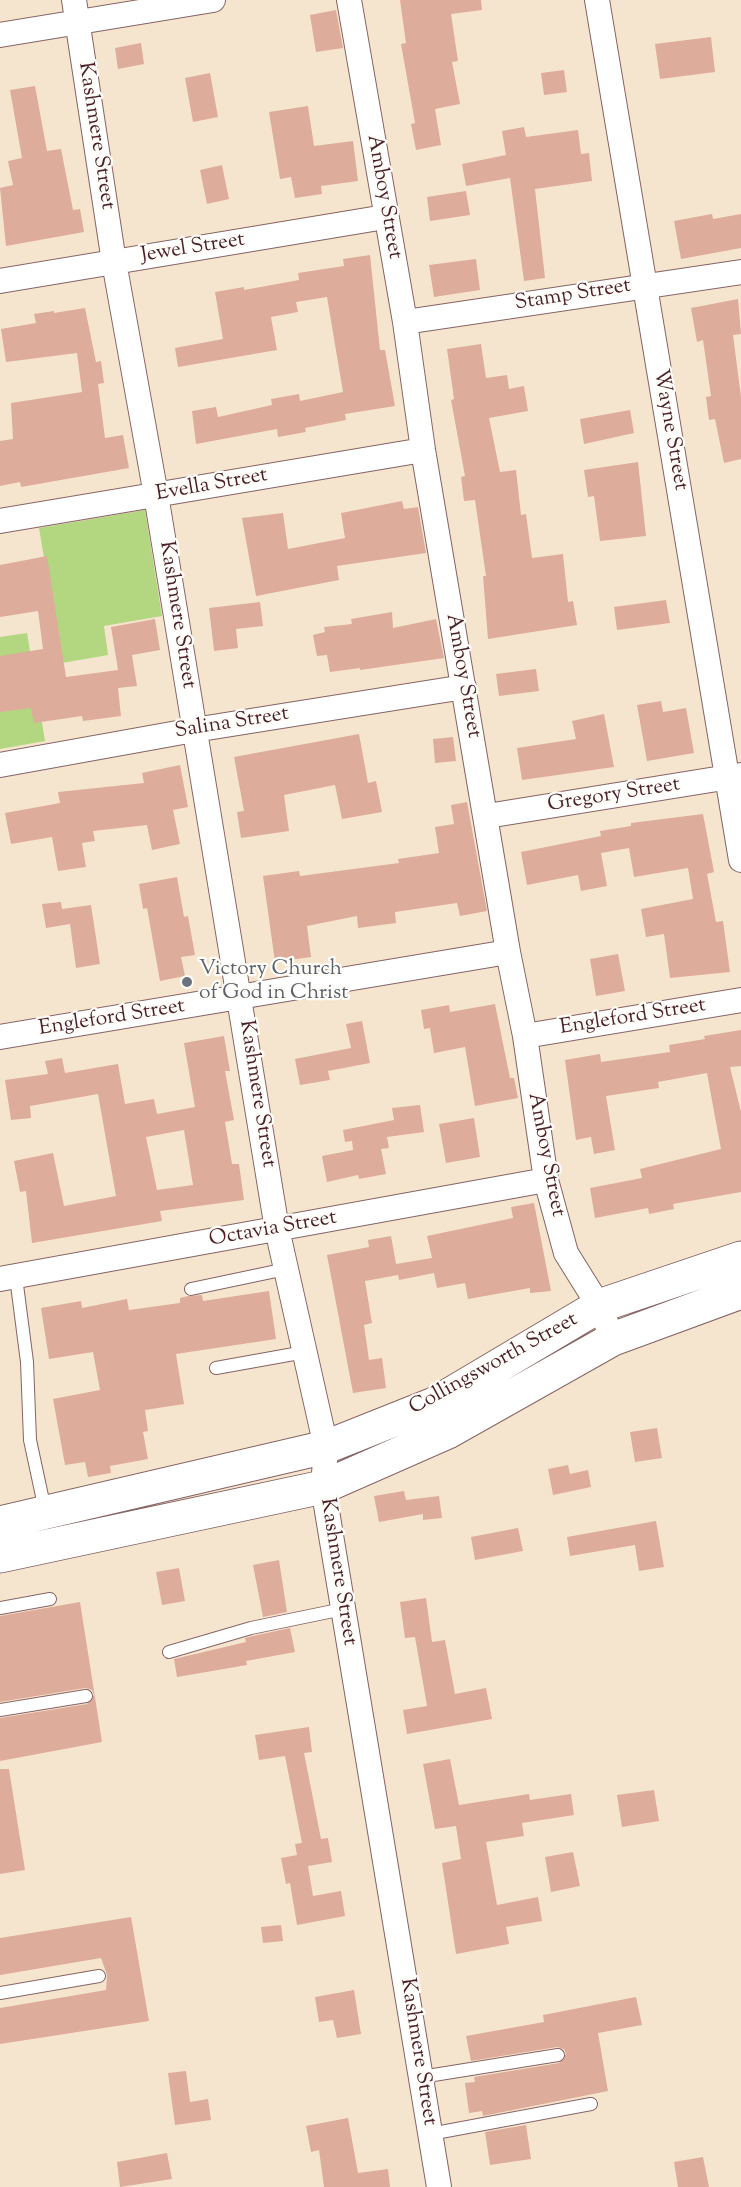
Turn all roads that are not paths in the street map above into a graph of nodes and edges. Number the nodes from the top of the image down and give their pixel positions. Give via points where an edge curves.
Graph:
1 (213, 0) edge
2 (349, 0) edge
3 (597, 0) edge
4 (76, 11) edge
5 (0, 35) edge
6 (385, 217) junction
7 (114, 262) junction
8 (741, 272) edge
9 (0, 280) edge
10 (644, 286) junction
11 (405, 322) junction
12 (423, 450) junction
13 (156, 495) junction
14 (0, 521) edge
15 (464, 687) junction
16 (194, 729) junction
17 (0, 765) edge
18 (734, 776) edge
19 (487, 816) junction
20 (741, 860) edge
21 (508, 952) junction
22 (240, 998) junction
23 (741, 1000) edge
24 (525, 1036) junction
25 (0, 1037) edge
26 (546, 1180) junction
27 (278, 1229) junction
28 (741, 1258) edge
29 (286, 1269) junction
30 (8, 1278) edge
31 (191, 1289) dead end
32 (741, 1292) edge
33 (599, 1306) junction
34 (613, 1339) junction
35 (305, 1352) junction
36 (216, 1368) dead end
37 (326, 1447) junction
38 (323, 1487) junction
39 (0, 1523) edge
40 (50, 1530) junction
41 (0, 1556) edge
42 (50, 1599) dead end
43 (0, 1608) edge
44 (344, 1609) junction
45 (169, 1652) dead end
46 (86, 1696) dead end
47 (0, 1710) edge
48 (99, 1976) dead end
49 (0, 1993) edge
50 (558, 2055) dead end
51 (421, 2077) junction
52 (591, 2104) dead end
53 (430, 2134) junction
54 (439, 2187) edge

1 - 4 street
2 - 6 street, Amboy Street
3 - 10 street, Wayne Street
4 - 5 street
4 - 7 street, Kashmere Street
6 - 7 street, Jewel Street
6 - 11 street, Amboy Street
7 - 9 street, Jewel Street
7 - 13 street, Kashmere Street
8 - 10 street, Stamp Street
10 - 11 street, Stamp Street
10 - 18 street, Wayne Street
11 - 12 street, Amboy Street
12 - 13 street, Evella Street
12 - 15 street, Amboy Street
13 - 14 street, Evella Street
13 - 16 street, Kashmere Street
15 - 16 street, Salina Street
15 - 19 street, Amboy Street
16 - 17 street, Salina Street
16 - 22 street, Kashmere Street
18 - 19 street, Gregory Street
18 - 20 street, Wayne Street
19 - 21 street, Amboy Street
21 - 22 street, Engleford Street
21 - 24 street, Amboy Street
22 - 25 street, Engleford Street
22 - 27 street, Kashmere Street
23 - 24 street, Engleford Street
24 - 26 street, Amboy Street
26 - 27 street, Octavia Street
26 - 33 street, Amboy Street via 566,1253
27 - 29 street, Kashmere Street
27 - 30 street, Octavia Street
28 - 33 main road, Collingsworth Street
29 - 31 lane
29 - 35 street, Kashmere Street
30 - 40 lane via 27,1362 30,1440
32 - 34 main road, Collingsworth Street
33 - 34 street, Amboy Street
33 - 37 main road, Collingsworth Street via 434,1404
34 - 38 main road, Collingsworth Street via 448,1432
35 - 36 lane
35 - 37 street, Kashmere Street
37 - 38 street, Kashmere Street
37 - 40 main road, Collingsworth Street
38 - 40 main road, Collingsworth Street
38 - 44 street, Kashmere Street
39 - 40 main road, Collingsworth Street
40 - 41 main road, Collingsworth Street
42 - 43 lane
44 - 45 lane via 251,1628
44 - 51 street, Kashmere Street
46 - 47 lane
48 - 49 lane
50 - 51 lane
51 - 53 street, Kashmere Street
52 - 53 lane
53 - 54 street, Kashmere Street

